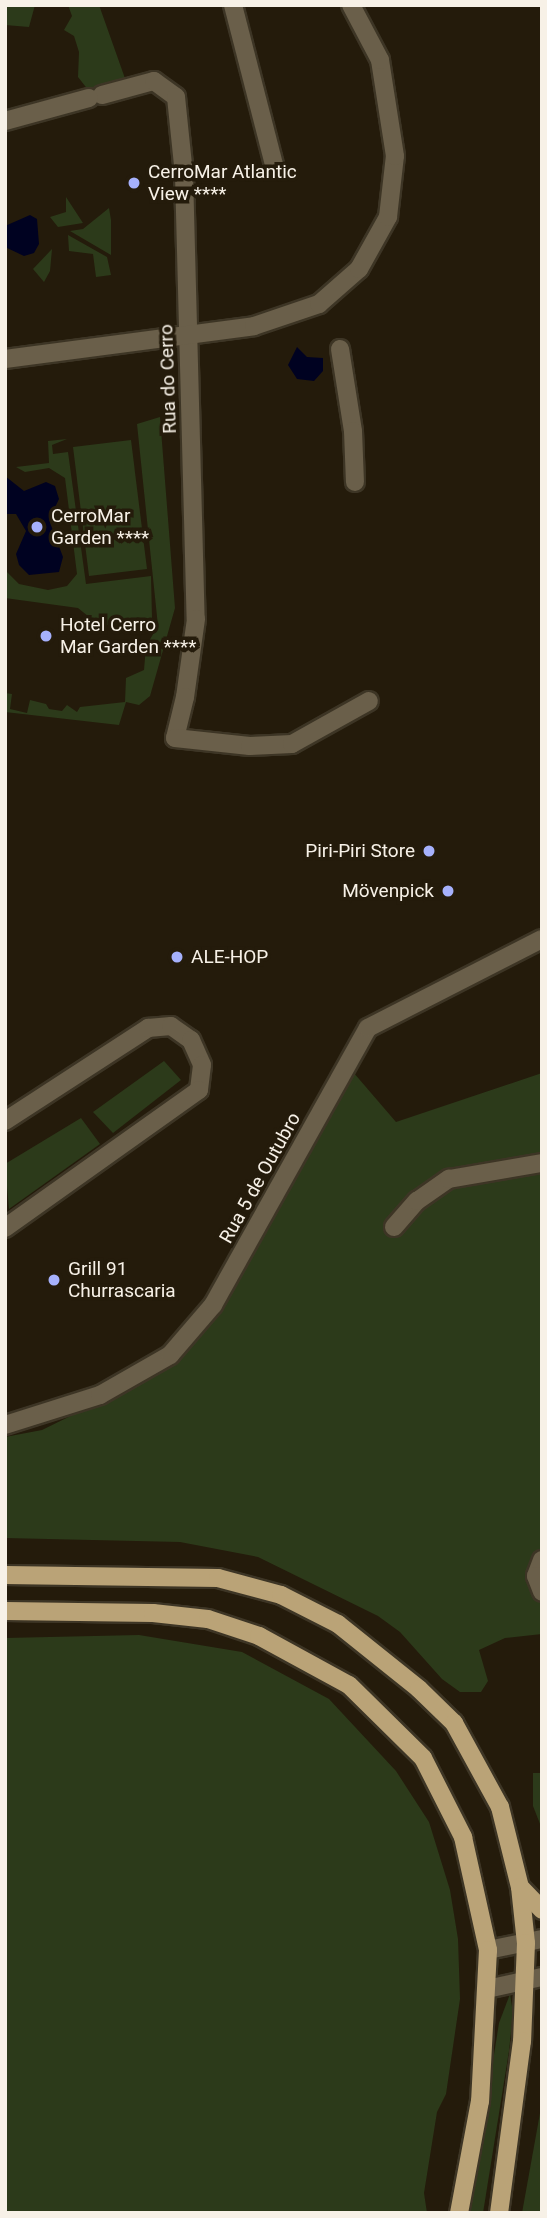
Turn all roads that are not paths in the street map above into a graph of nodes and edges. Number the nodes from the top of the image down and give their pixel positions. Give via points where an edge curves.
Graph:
1 (233, 5) edge
2 (351, 5) edge
3 (5, 121) edge
4 (274, 165) dead end
5 (188, 336) junction
6 (340, 349) dead end
7 (5, 359) edge
8 (355, 481) dead end
9 (369, 701) dead end
10 (542, 939) edge
11 (5, 1121) edge
12 (542, 1163) edge
13 (394, 1227) dead end
14 (5, 1228) edge
15 (5, 1425) edge
16 (542, 1560) edge
17 (5, 1575) edge
18 (542, 1592) edge
19 (5, 1611) edge
20 (520, 1887) junction
21 (542, 1910) edge
22 (534, 1941) edge
23 (488, 1950) junction
24 (533, 1979) edge
25 (486, 1989) junction
26 (459, 2213) edge
27 (499, 2213) edge

1 - 4 street
2 - 5 street via 380,60 395,156 388,217 359,269 319,304 254,326
3 - 5 street, Rua do Cerro via 154,81 176,97 184,174
5 - 7 street
5 - 9 street, Rua do Cerro via 196,619 186,697 175,738 250,746 292,744
6 - 8 street via 354,431
10 - 15 street, Rua 5 de Outubro via 368,1028 213,1305 170,1354 100,1395
11 - 14 street via 86,1073 148,1028 171,1026 191,1040 202,1065 200,1090
12 - 13 street via 449,1179 417,1201
16 - 18 street via 536,1576
17 - 20 main road via 218,1578 281,1595 338,1624 419,1689 454,1724 500,1807
19 - 23 main road via 153,1613 208,1619 259,1636 349,1685 423,1758 463,1837
20 - 21 main road
20 - 22 main road
22 - 23 street
22 - 24 main road
23 - 25 main road
24 - 25 street
24 - 27 main road
25 - 26 main road via 480,2101

